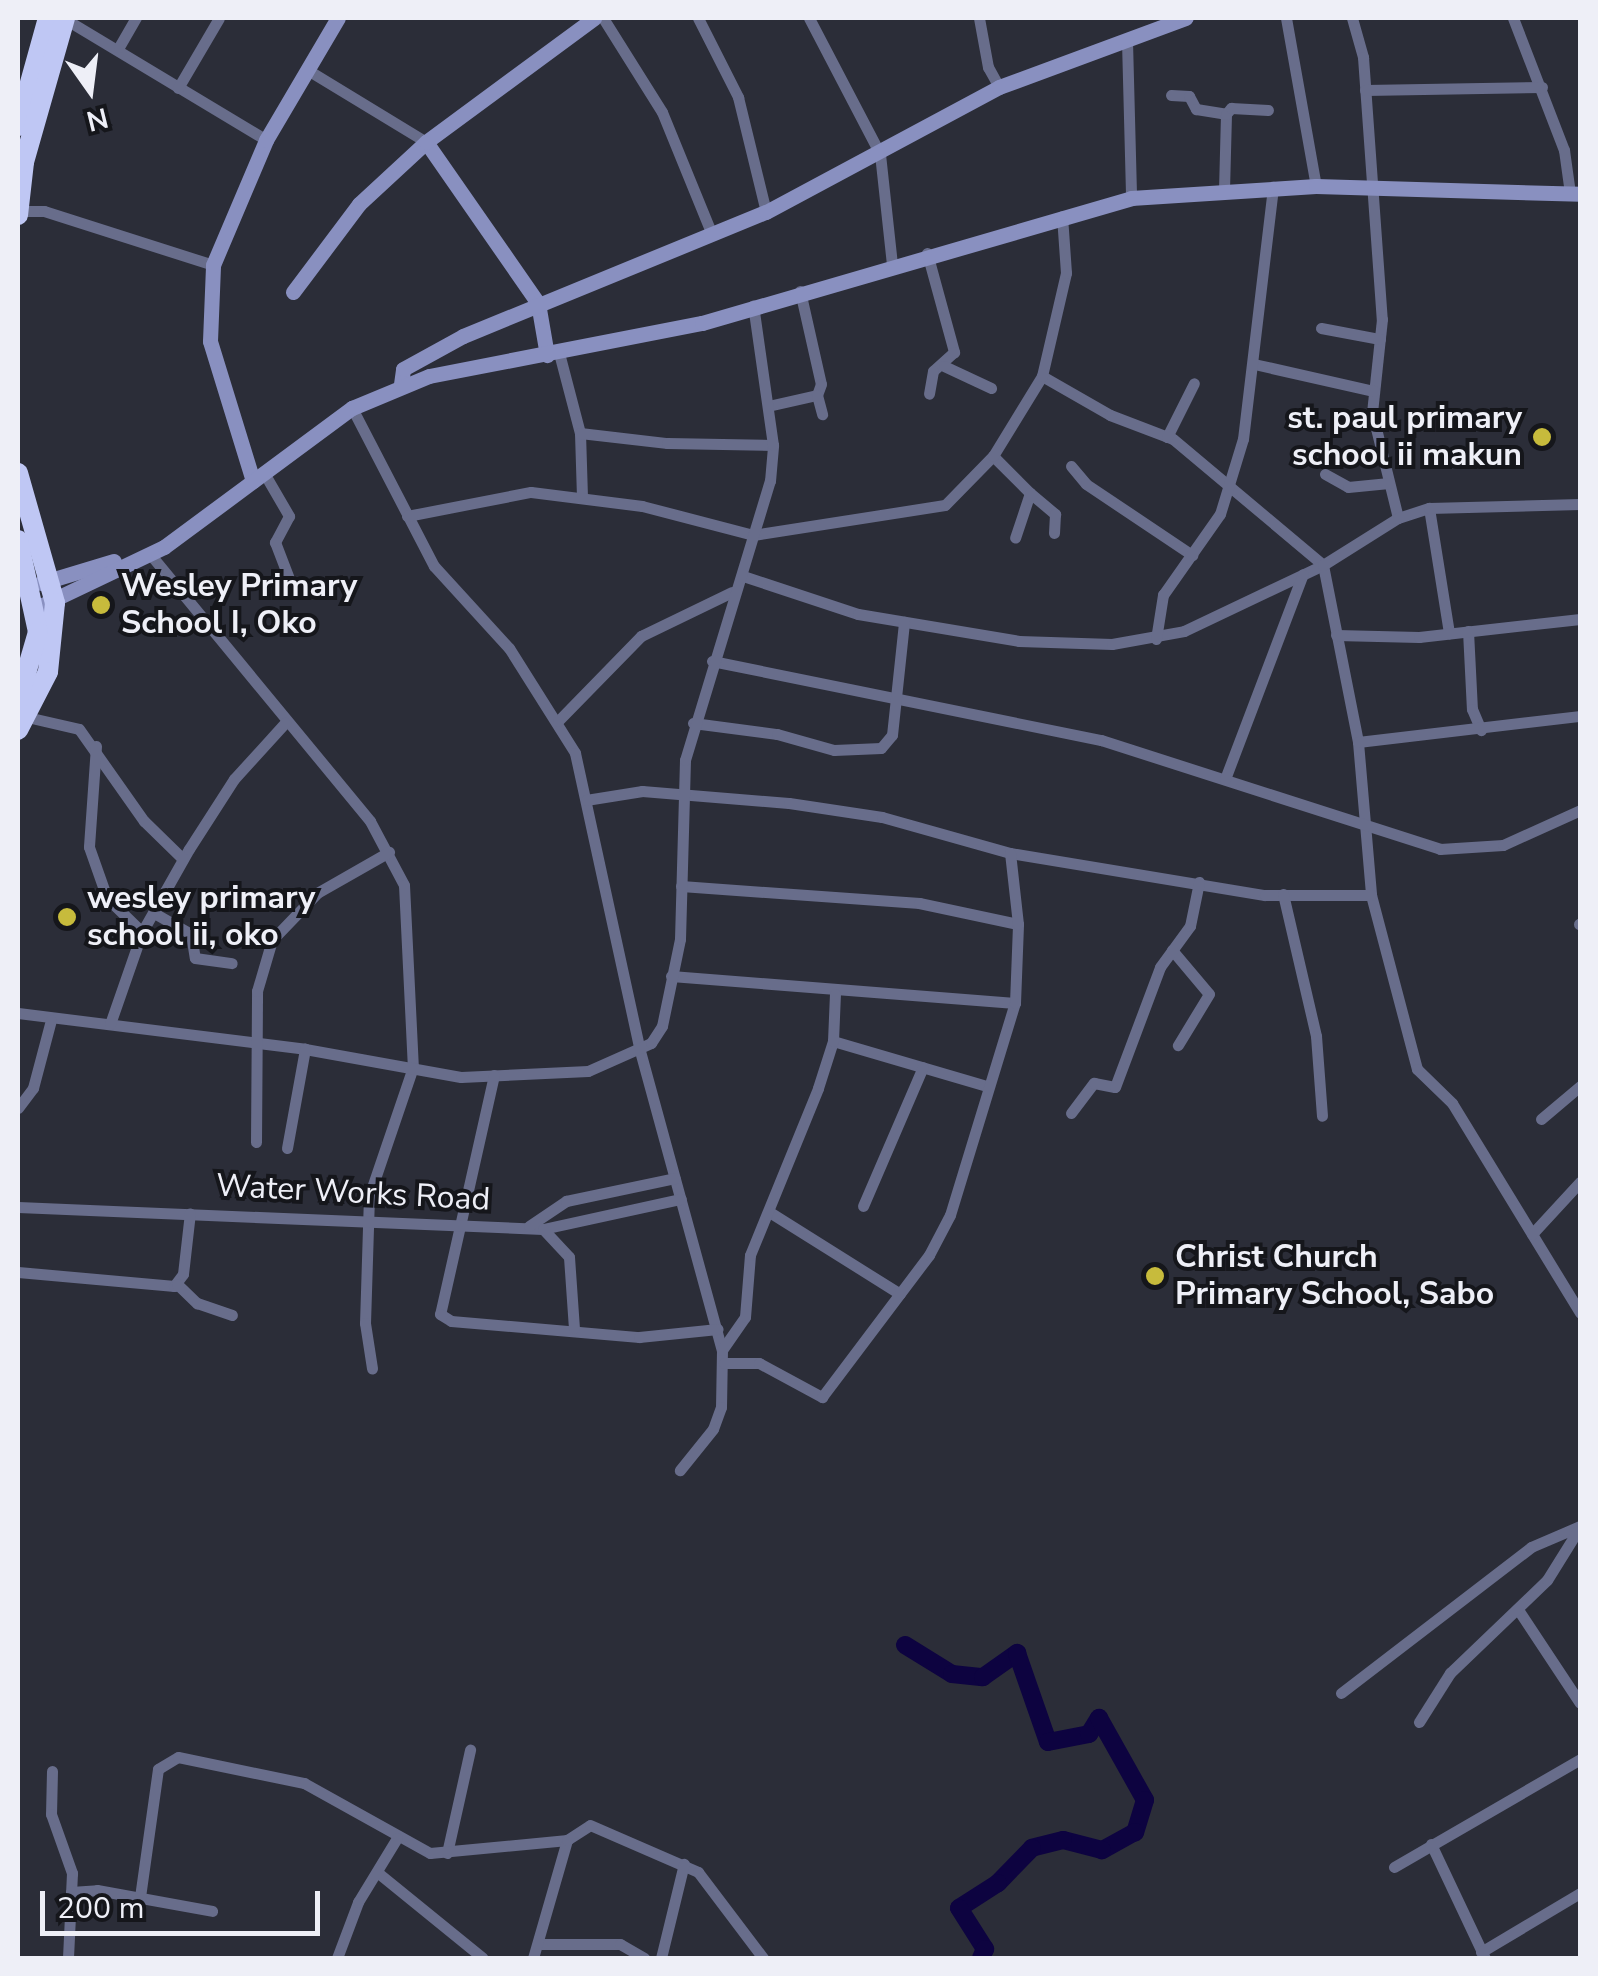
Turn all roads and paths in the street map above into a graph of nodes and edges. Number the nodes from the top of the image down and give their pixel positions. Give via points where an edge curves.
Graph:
1 (48, 18) edge
2 (65, 18) edge
3 (136, 18) edge
4 (220, 18) edge
5 (338, 18) edge
6 (594, 18) edge
7 (603, 18) edge
8 (698, 18) edge
9 (809, 18) edge
10 (979, 18) edge
11 (1186, 18) edge
12 (1286, 18) edge
13 (1352, 18) edge
14 (1513, 18) edge
15 (1127, 41) junction
16 (120, 47) junction
17 (312, 72) junction
18 (1000, 87) junction
19 (1542, 87) junction
20 (178, 88) junction
21 (1365, 90) junction
22 (1171, 95) dead end
23 (1268, 110) dead end
24 (1226, 114) junction
25 (18, 126) edge
26 (266, 140) junction
27 (426, 142) junction
28 (880, 154) junction
29 (1316, 186) junction
30 (1273, 187) junction
31 (1367, 187) junction
32 (1224, 189) junction
33 (1575, 194) edge
34 (1131, 198) junction
35 (766, 212) junction
36 (18, 213) edge
37 (1062, 216) junction
38 (712, 232) junction
39 (927, 253) junction
40 (892, 264) junction
41 (212, 266) junction
42 (800, 291) junction
43 (293, 292) dead end
44 (538, 304) junction
45 (754, 305) junction
46 (1321, 328) dead end
47 (1380, 339) junction
48 (553, 354) junction
49 (1254, 364) junction
50 (944, 366) junction
51 (1042, 376) junction
52 (1194, 383) dead end
53 (401, 384) junction
54 (991, 388) dead end
55 (1374, 391) junction
56 (928, 394) dead end
57 (817, 395) junction
58 (768, 406) junction
59 (352, 408) junction
60 (822, 414) dead end
61 (580, 432) junction
62 (1167, 437) junction
63 (773, 445) junction
64 (992, 456) junction
65 (1071, 466) dead end
66 (18, 473) edge
67 (1325, 474) dead end
68 (258, 477) junction
69 (1229, 482) junction
70 (1388, 483) junction
71 (1030, 493) junction
72 (582, 497) junction
73 (1580, 504) edge
74 (1429, 508) junction
75 (406, 516) junction
76 (1398, 518) junction
77 (177, 534) junction
78 (753, 534) junction
79 (1054, 534) dead end
80 (1015, 538) dead end
81 (18, 540) edge
82 (150, 554) junction
83 (1192, 555) junction
84 (1322, 565) junction
85 (1303, 574) junction
86 (743, 576) junction
87 (289, 578) dead end
88 (50, 579) junction
89 (732, 592) junction
90 (25, 604) edge
91 (55, 604) junction
92 (1580, 619) edge
93 (904, 622) junction
94 (1468, 631) junction
95 (1449, 633) junction
96 (1336, 636) junction
97 (1156, 639) junction
98 (712, 661) junction
99 (897, 701) junction
100 (21, 716) edge
101 (1580, 716) edge
102 (558, 721) junction
103 (285, 724) junction
104 (693, 724) junction
105 (1481, 730) junction
106 (1358, 742) junction
107 (96, 746) junction
108 (1225, 780) junction
109 (680, 798) junction
110 (586, 800) junction
111 (1580, 810) edge
112 (1368, 826) junction
113 (389, 852) junction
114 (1010, 853) junction
115 (183, 859) junction
116 (1199, 882) junction
117 (681, 886) junction
118 (1283, 894) junction
119 (1371, 894) junction
120 (154, 914) junction
121 (1018, 924) junction
122 (142, 932) junction
123 (1172, 950) junction
124 (232, 963) dead end
125 (672, 976) junction
126 (835, 994) junction
127 (1015, 1003) junction
128 (18, 1013) edge
129 (51, 1020) junction
130 (110, 1024) junction
131 (832, 1040) junction
132 (255, 1043) junction
133 (1178, 1045) dead end
134 (306, 1049) junction
135 (640, 1051) junction
136 (413, 1066) junction
137 (923, 1067) junction
138 (494, 1076) junction
139 (987, 1086) junction
140 (1580, 1086) edge
141 (18, 1108) edge
142 (1071, 1114) dead end
143 (1322, 1116) dead end
144 (1541, 1119) dead end
145 (256, 1142) dead end
146 (287, 1148) dead end
147 (675, 1178) junction
148 (1580, 1182) edge
149 (680, 1199) junction
150 (18, 1206) edge
151 (863, 1206) dead end
152 (190, 1213) junction
153 (771, 1214) junction
154 (371, 1220) junction
155 (459, 1226) junction
156 (526, 1228) junction
157 (543, 1229) junction
158 (1529, 1230) junction
159 (18, 1272) edge
160 (176, 1284) junction
161 (900, 1294) junction
162 (1580, 1314) edge
163 (232, 1316) dead end
164 (574, 1328) junction
165 (718, 1329) junction
166 (723, 1356) junction
167 (372, 1368) dead end
168 (680, 1470) dead end
169 (1580, 1526) edge
170 (1519, 1610) junction
171 (1341, 1692) dead end
172 (1580, 1703) edge
173 (1419, 1722) dead end
174 (470, 1750) dead end
175 (1580, 1759) edge
176 (52, 1771) dead end
177 (397, 1838) junction
178 (567, 1840) junction
179 (1431, 1844) junction
180 (447, 1853) junction
181 (684, 1864) junction
182 (1394, 1867) dead end
183 (377, 1872) junction
184 (71, 1892) junction
185 (1580, 1893) edge
186 (140, 1897) junction
187 (212, 1912) dead end
188 (540, 1944) junction
189 (1483, 1955) edge
190 (68, 1958) edge
191 (337, 1958) edge
192 (483, 1958) edge
193 (533, 1958) edge
194 (644, 1958) edge
195 (661, 1958) edge
196 (763, 1958) edge

1 - 25 highway
2 - 16 street
2 - 36 highway
3 - 16 street
4 - 20 street
5 - 17 street
6 - 27 street
7 - 38 street via 662,112
8 - 35 street via 738,97
9 - 28 street
10 - 18 street via 988,66
11 - 15 street
12 - 29 street
13 - 21 street
14 - 19 street
15 - 18 street
15 - 34 street
16 - 20 street
17 - 26 street
17 - 27 street
18 - 28 street
19 - 21 street
19 - 33 street
20 - 26 street
21 - 31 street
22 - 24 street via 1189,96 1196,109
23 - 24 street via 1231,108
24 - 32 street
26 - 41 street
27 - 43 street via 359,204
27 - 44 street
28 - 35 street
28 - 40 street
29 - 30 street
29 - 31 street
30 - 32 street
30 - 49 street via 1257,281
31 - 33 street
31 - 47 street
32 - 34 street
34 - 37 street
35 - 38 street
36 - 41 street via 44,211
37 - 39 street
37 - 51 street via 1066,273
38 - 44 street
39 - 40 street
39 - 50 street via 954,341
40 - 42 street
41 - 68 street via 210,341
42 - 45 street
42 - 57 street
44 - 48 street
44 - 53 street via 402,368
45 - 48 street via 702,323
45 - 58 street
46 - 47 street
47 - 55 street
48 - 53 street
48 - 61 street
49 - 55 street
49 - 69 street
50 - 54 street
50 - 56 street via 933,372
51 - 62 street via 1110,416
51 - 64 street
52 - 62 street
53 - 59 street
55 - 70 street via 1375,435
57 - 58 street
57 - 60 street
58 - 63 street
59 - 68 street
59 - 75 street
61 - 63 street
61 - 72 street
62 - 69 street
63 - 78 street
64 - 71 street
64 - 78 street via 957,496 932,509
65 - 83 street via 1086,484
66 - 88 highway
67 - 70 street via 1348,486
68 - 77 street
68 - 87 street via 290,516 275,542
69 - 83 street via 1220,514
69 - 84 street
70 - 76 street
71 - 79 street via 1055,514
71 - 80 street
72 - 75 street via 519,492
72 - 78 street
73 - 74 street
74 - 76 street
74 - 95 street
75 - 102 street via 434,566 508,648
76 - 84 street
77 - 82 street
77 - 88 street
78 - 86 street
81 - 90 highway
82 - 91 street
82 - 103 street
83 - 97 street via 1163,595
84 - 85 street
84 - 96 street
85 - 97 street
85 - 108 street
86 - 89 street
86 - 93 street via 793,597
88 - 90 street
88 - 91 highway
89 - 98 street
89 - 102 street via 641,636
90 - 91 street
90 - 100 highway via 37,651
91 - 100 highway via 53,654
92 - 94 street
93 - 97 street via 1068,645
93 - 99 street
94 - 95 street
94 - 105 street via 1472,709
95 - 96 street
96 - 106 street
98 - 99 street
98 - 104 street
99 - 104 street via 892,735 880,748 865,751
99 - 108 street via 1100,740
100 - 107 street via 68,722
101 - 105 street
102 - 110 street via 575,752
103 - 113 street
103 - 115 street via 234,779
104 - 109 street
105 - 106 street
106 - 112 street
107 - 115 street via 144,821
107 - 122 street via 90,848 107,898
108 - 112 street
109 - 110 street via 642,791
109 - 114 street via 789,803 882,817
109 - 117 street
110 - 135 street
111 - 112 street via 1503,845 1440,849
112 - 119 street
113 - 132 street via 284,921 257,991
113 - 136 street via 404,885
114 - 116 street
114 - 121 street
115 - 120 street
116 - 118 street
116 - 123 street via 1190,926
117 - 121 street via 919,903
117 - 125 street
118 - 119 street
118 - 143 street via 1316,1036
119 - 158 street via 1417,1070 1452,1104
120 - 122 street
120 - 124 street via 191,934 195,958
121 - 127 street
122 - 130 street
123 - 133 street via 1209,994
123 - 142 street via 1115,1086 1094,1083
125 - 126 street
125 - 135 street via 662,1026
126 - 127 street via 936,992
126 - 131 street
127 - 139 street
128 - 129 street
129 - 130 street
129 - 141 street via 34,1088
130 - 132 street
131 - 137 street
131 - 153 street
132 - 134 street
132 - 145 street
134 - 136 street
134 - 146 street
135 - 138 street via 550,1077
135 - 147 street
136 - 138 street via 461,1078
136 - 154 street via 369,1196
137 - 139 street
137 - 151 street
138 - 155 street
139 - 161 street via 950,1215
140 - 144 street
147 - 149 street
147 - 156 street, Water Works Road via 566,1201
148 - 158 street
149 - 157 street
149 - 165 street
150 - 152 street, Water Works Road
152 - 154 street, Water Works Road
152 - 160 street
153 - 161 street
153 - 166 street via 750,1255 745,1318
154 - 155 street, Water Works Road
154 - 167 street via 365,1322
155 - 156 street, Water Works Road
155 - 164 street via 439,1309 444,1318
156 - 157 street
157 - 164 street via 569,1258
158 - 162 street
159 - 160 street
160 - 163 street via 197,1303
161 - 166 street via 822,1397 759,1363
164 - 165 street via 639,1338
165 - 166 street
166 - 168 street via 713,1430
169 - 170 street
169 - 171 street via 1531,1547
170 - 172 street
170 - 173 street via 1450,1673
174 - 180 street
175 - 179 street
176 - 184 street via 51,1814 69,1855
177 - 180 street
177 - 183 street
177 - 186 street via 304,1783 178,1757 158,1769
178 - 180 street
178 - 181 street via 590,1824 644,1853
178 - 188 street
179 - 182 street
179 - 189 street
181 - 195 street
181 - 196 street via 704,1878
183 - 191 street
183 - 192 street
184 - 186 street
184 - 190 street
185 - 189 street
186 - 187 street
188 - 193 street
188 - 194 street via 620,1944

